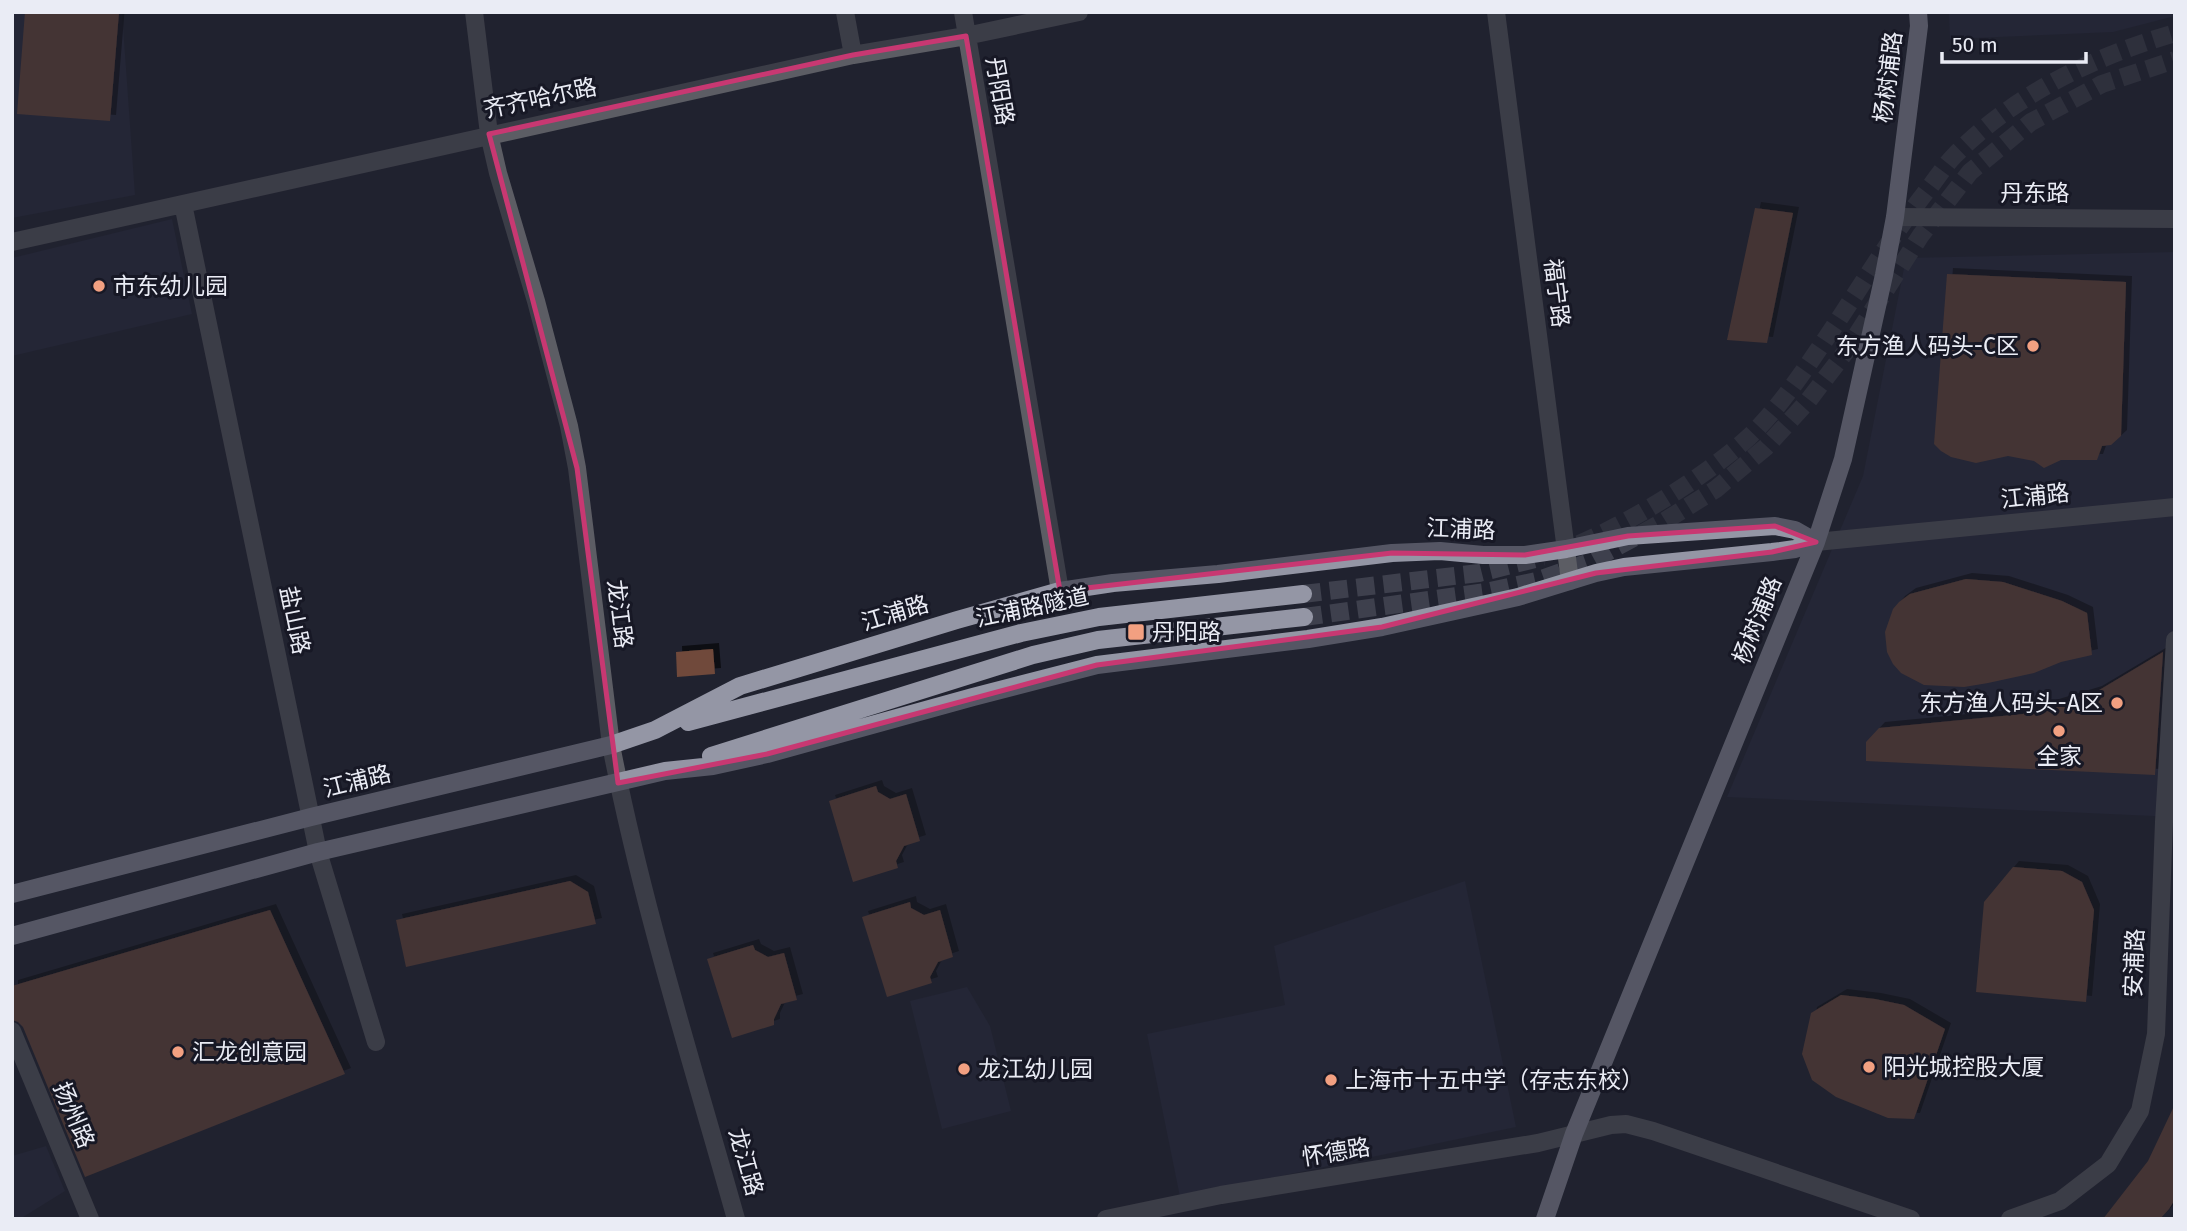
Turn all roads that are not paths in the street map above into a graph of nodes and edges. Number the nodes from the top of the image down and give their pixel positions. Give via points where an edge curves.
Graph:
1 (474, 12) edge
2 (845, 12) edge
3 (963, 12) edge
4 (1079, 12) edge
5 (1496, 12) edge
6 (1918, 12) edge
7 (966, 36) junction
8 (853, 55) junction
9 (489, 134) junction
10 (183, 204) junction
11 (1895, 217) junction
12 (2175, 219) edge
13 (12, 242) edge
14 (2175, 507) edge
15 (1816, 542) junction
16 (1566, 549) junction
17 (1570, 581) junction
18 (1060, 591) junction
19 (1303, 594) tunnel mouth
20 (1304, 617) tunnel mouth
21 (2175, 640) edge
22 (655, 730) junction
23 (611, 745) junction
24 (665, 771) junction
25 (618, 783) junction
26 (311, 817) junction
27 (2169, 822) edge
28 (318, 852) junction
29 (12, 894) edge
30 (12, 936) edge
31 (12, 1031) edge
32 (376, 1042) dead end
33 (1574, 1135) junction
34 (90, 1219) edge
35 (736, 1219) edge
36 (1106, 1219) edge
37 (1545, 1219) edge
38 (1911, 1219) edge
39 (2010, 1219) edge

1 - 9 street, 龙江路
2 - 8 street
3 - 7 street, 丹阳路
4 - 7 street, 齐齐哈尔路
5 - 16 street, 福宁路
6 - 11 main road, 杨树浦路
7 - 8 street, 齐齐哈尔路
7 - 18 street, 丹阳路
8 - 9 street, 齐齐哈尔路
9 - 10 street, 齐齐哈尔路
9 - 23 street, 龙江路 via 577,468
10 - 13 street, 齐齐哈尔路
10 - 26 street, 盐山路
11 - 12 street, 丹东路
11 - 15 main road, 杨树浦路 via 1843,459
14 - 15 street, 江浦路
15 - 16 main road, 江浦路 via 1795,530 1774,526 1628,536
15 - 17 main road, 江浦路 via 1796,549 1624,567
15 - 33 main road, 杨树浦路
16 - 17 street, 福宁路
16 - 18 main road, 江浦路 via 1525,555 1392,553
17 - 24 main road, 江浦路 via 1382,627 1097,665 767,754
18 - 22 main road, 江浦路 via 740,686
19 - 22 main road, 江浦路隧道 via 1099,617 1034,630
20 - 24 main road, 江浦路隧道 via 1098,640 1033,655
21 - 27 street, 安浦路
22 - 23 main road, 江浦路
23 - 25 street, 龙江路
23 - 26 main road, 江浦路
24 - 25 main road, 江浦路
25 - 28 main road, 江浦路
25 - 35 street, 龙江路
26 - 28 street, 盐山路
26 - 29 main road, 江浦路
27 - 39 street, 安浦路 via 2157,1034 2140,1111 2108,1164 2060,1201
28 - 30 main road, 江浦路
28 - 32 street, 盐山路
31 - 34 street, 扬州路
33 - 36 street, 怀德路
33 - 37 main road, 杨树浦路
33 - 38 street via 1611,1125 1637,1126

